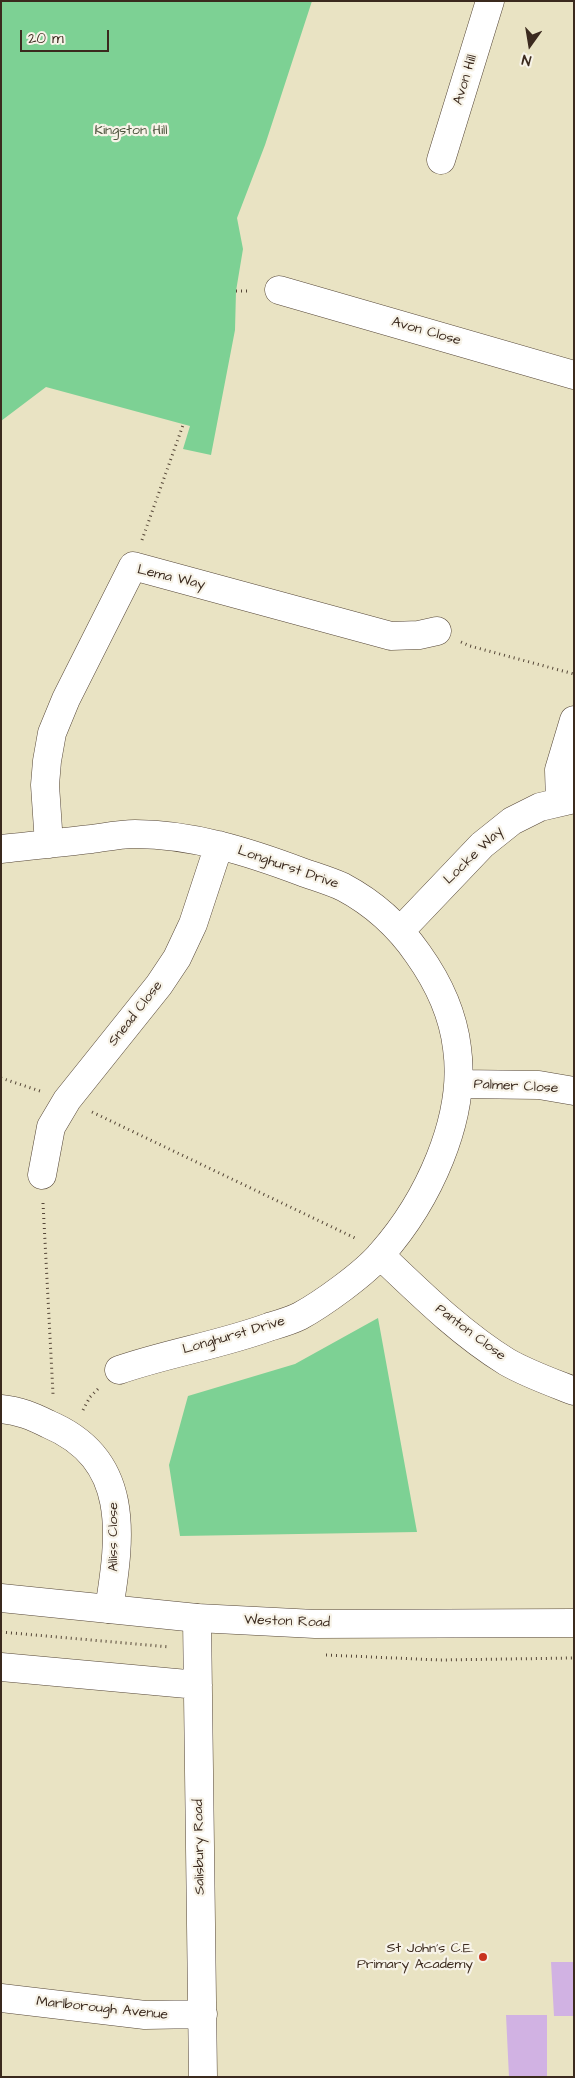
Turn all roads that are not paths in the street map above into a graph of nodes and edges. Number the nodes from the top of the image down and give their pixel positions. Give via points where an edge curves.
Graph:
1 (490, 1) edge
2 (441, 160) dead end
3 (278, 290) dead end
4 (574, 375) edge
5 (437, 631) road end
6 (574, 720) edge
7 (567, 800) edge
8 (49, 844) junction
9 (219, 845) junction
10 (1, 849) edge
11 (401, 930) junction
12 (459, 1084) junction
13 (574, 1091) edge
14 (42, 1175) road end
15 (380, 1255) junction
16 (119, 1370) road end
17 (574, 1391) edge
18 (1, 1409) edge
19 (1, 1598) edge
20 (109, 1609) junction
21 (197, 1618) junction
22 (574, 1623) edge
23 (1, 1667) edge
24 (198, 1685) junction
25 (1, 1998) edge
26 (203, 2014) junction
27 (204, 2077) edge

1 - 2 main road, Avon Hill
3 - 4 main road, Avon Close
5 - 8 main road, Lema Way via 391,636 133,566 52,733 45,785
6 - 7 main road, Locke Way via 559,770
7 - 11 main road, Locke Way via 540,807 512,821 482,845
8 - 9 main road, Longhurst Drive via 134,834 176,836
8 - 10 main road, Longhurst Drive
9 - 11 main road, Longhurst Drive via 342,887 377,908
9 - 14 main road, Snead Close via 193,924 177,958 159,986 66,1100 51,1127
11 - 12 main road, Longhurst Drive via 432,974 450,1016 458,1048
12 - 13 main road, Palmer Close via 539,1085
12 - 15 main road, Longhurst Drive via 442,1156 418,1202
15 - 16 main road, Longhurst Drive via 338,1291 299,1317 247,1335
15 - 17 main road, Panton Close via 444,1315 507,1362
18 - 20 main road, Alliss Close via 20,1411 62,1430 91,1453 108,1478 114,1497 116,1541
19 - 20 main road, Weston Road
20 - 21 main road, Weston Road
21 - 22 main road, Weston Road via 315,1624
21 - 24 main road, Salisbury Road
23 - 24 main road
24 - 26 main road, Salisbury Road
25 - 26 main road, Marlborough Avenue via 145,2015
26 - 27 main road, Salisbury Road

